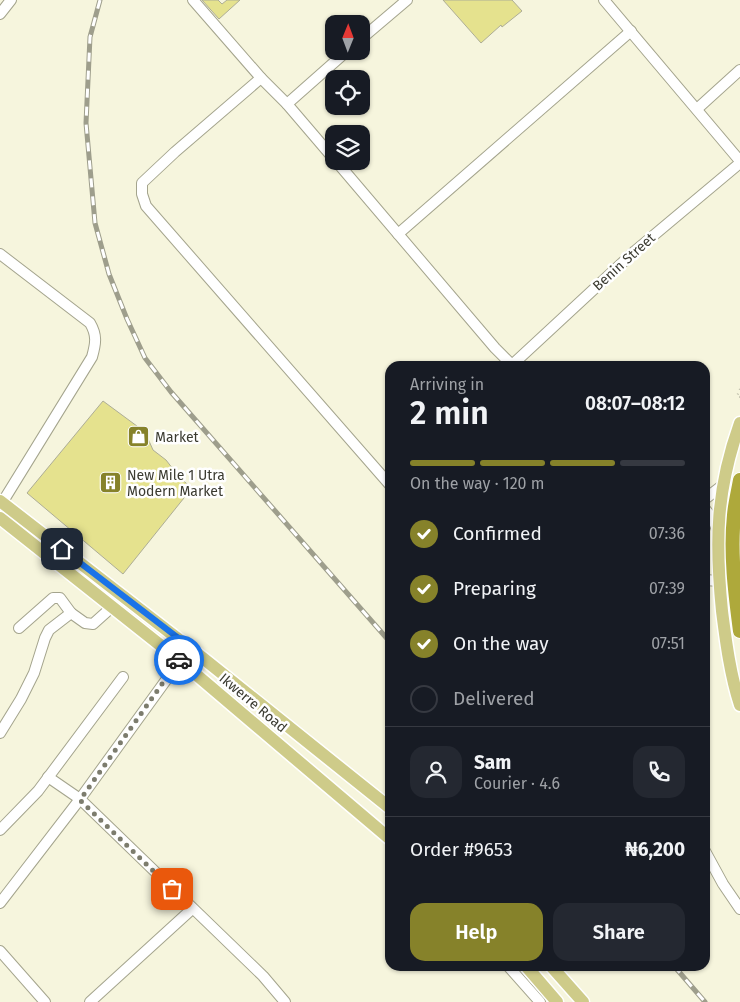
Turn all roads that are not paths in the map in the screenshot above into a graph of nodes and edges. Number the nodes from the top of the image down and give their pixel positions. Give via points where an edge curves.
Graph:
1 (11, 0) edge
2 (193, 0) edge
3 (407, 0) edge
4 (605, 1) edge
5 (0, 14) edge
6 (370, 31) edge
7 (631, 32) junction
8 (337, 60) edge
9 (740, 70) edge
10 (261, 78) junction
11 (287, 104) junction
12 (697, 109) junction
13 (325, 148) edge
14 (740, 162) edge
15 (344, 170) edge
16 (398, 234) junction
17 (0, 254) edge
18 (507, 361) edge
19 (517, 361) edge
20 (740, 423) edge
21 (385, 479) edge
22 (740, 480) edge
23 (723, 485) junction
24 (710, 494) edge
25 (1, 502) edge
26 (710, 515) edge
27 (0, 518) edge
28 (717, 530) junction
29 (710, 580) edge
30 (719, 581) junction
31 (112, 607) junction
32 (71, 613) junction
33 (19, 628) dead end
34 (740, 631) edge
35 (190, 647) junction
36 (179, 660) junction
37 (123, 677) dead end
38 (740, 704) edge
39 (0, 733) edge
40 (48, 777) junction
41 (80, 800) junction
42 (385, 804) edge
43 (0, 830) edge
44 (385, 835) edge
45 (710, 860) edge
46 (0, 903) edge
47 (192, 909) junction
48 (740, 909) edge
49 (0, 951) edge
50 (512, 971) edge
51 (535, 971) edge
52 (556, 971) edge
53 (44, 1002) edge
54 (90, 1002) edge
55 (285, 1002) edge
56 (540, 1002) edge
57 (557, 1002) edge
58 (583, 1002) edge

1 - 5 street
2 - 10 street
3 - 6 street
4 - 7 street
7 - 12 street
7 - 16 street
8 - 11 street
9 - 12 street
10 - 11 street
10 - 21 street via 142,183 142,194 146,206
11 - 13 street
12 - 14 street
14 - 19 street, Benin Street via 635,251
15 - 16 street
16 - 18 street
17 - 25 street via 90,323 96,343 92,357
20 - 23 main road
22 - 34 highway via 733,536
23 - 24 street
23 - 28 main road
25 - 35 main road, Ikwerre Road
26 - 28 street
27 - 31 main road, Ikwerre Road
28 - 30 main road
29 - 30 street
30 - 38 main road via 729,659
31 - 32 street via 89,625
31 - 36 main road, Ikwerre Road
32 - 33 street via 60,598 53,598
32 - 39 street via 45,638 34,673
35 - 36 street
35 - 42 main road, Ikwerre Road
36 - 41 street
36 - 44 main road, Ikwerre Road
37 - 40 street
40 - 41 street
40 - 43 street
41 - 46 street
41 - 47 street
45 - 48 street
47 - 54 street
47 - 55 street via 263,976
49 - 53 street
50 - 56 street
51 - 57 main road
52 - 58 main road

